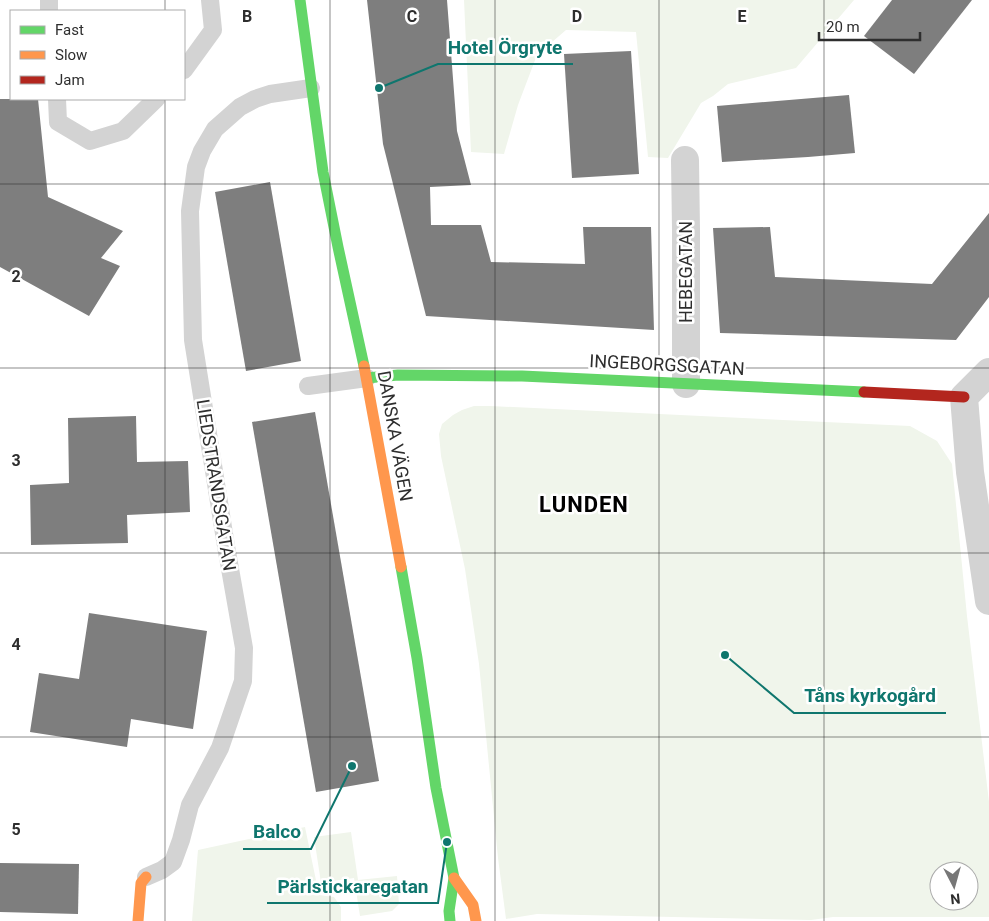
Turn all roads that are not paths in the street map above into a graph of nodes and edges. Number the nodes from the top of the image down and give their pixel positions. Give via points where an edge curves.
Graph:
1 (210, 0) edge
2 (300, 0) edge
3 (185, 69) edge
4 (311, 88) junction
5 (57, 100) edge
6 (155, 100) edge
7 (685, 160) dead end
8 (989, 372) edge
9 (367, 378) junction
10 (686, 384) junction
11 (308, 386) dead end
12 (964, 397) junction
13 (989, 601) edge
14 (146, 877) joint
15 (454, 878) junction
16 (138, 921) edge
17 (450, 921) edge
18 (476, 921) edge

1 - 3 lane via 213,30
2 - 4 street, DANSKA VÄGEN
4 - 9 street, DANSKA VÄGEN via 332,219
4 - 14 lane, LIEDSTRANDSGATAN via 270,94 240,107 215,129 196,167 190,211 193,340 244,648 243,681 220,748 190,804 173,862
5 - 6 lane via 58,122 90,141 122,131
7 - 10 street, HEBEGATAN
8 - 12 street
9 - 10 street, INGEBORGSGATAN via 398,375 522,376
9 - 11 lane
9 - 15 street, DANSKA VÄGEN
10 - 12 street, INGEBORGSGATAN
12 - 13 street via 970,472
14 - 16 street, LIEDSTRANDSGATAN via 141,883
15 - 17 street, DANSKA VÄGEN
15 - 18 street, DANSKA VÄGEN via 473,905

